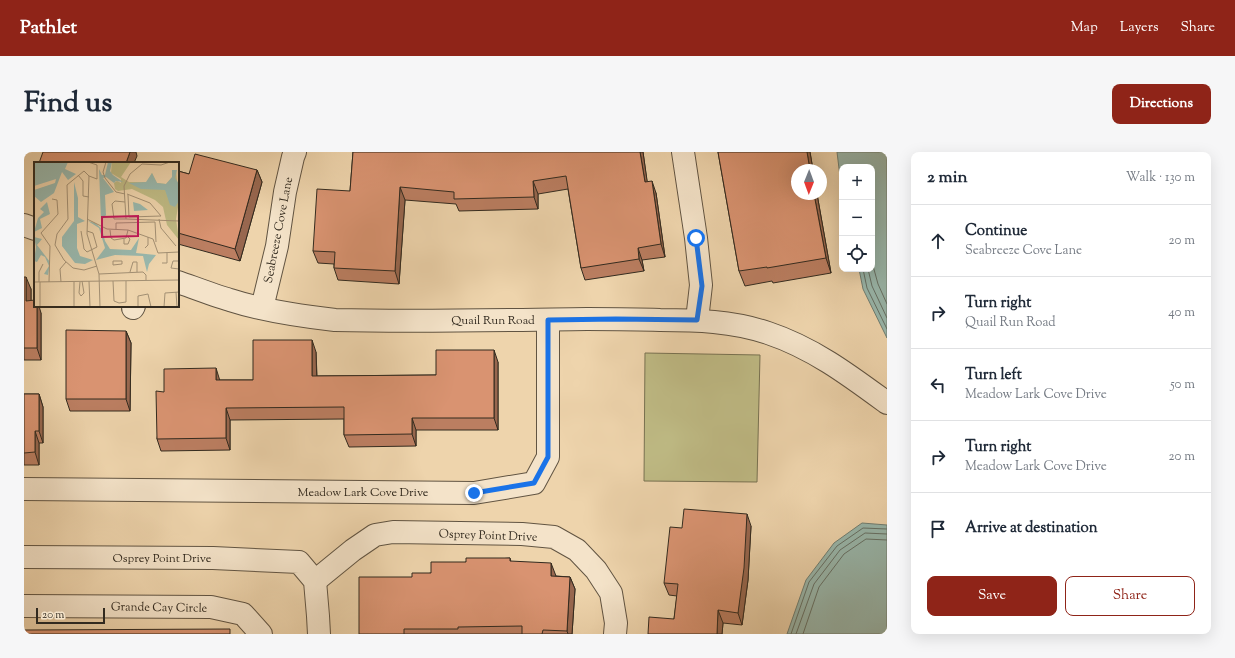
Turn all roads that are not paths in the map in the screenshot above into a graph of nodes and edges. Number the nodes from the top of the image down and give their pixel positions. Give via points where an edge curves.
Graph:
1 (683, 152) edge
2 (289, 154) edge
3 (24, 225) edge
4 (34, 229) edge
5 (179, 282) edge
6 (262, 308) junction
7 (548, 320) junction
8 (697, 320) junction
9 (887, 403) edge
10 (24, 489) edge
11 (24, 557) edge
12 (314, 581) junction
13 (24, 606) edge
14 (261, 634) edge
15 (318, 634) edge
16 (615, 634) edge

1 - 8 street via 702,286
2 - 6 street, Seabreeze Cove Lane via 277,246
3 - 4 street
5 - 6 street, Quail Run Road
6 - 7 street, Quail Run Road via 335,320
7 - 8 street, Quail Run Road
7 - 10 street, Meadow Lark Cove Drive via 548,457 534,483 474,493
8 - 9 street, Quail Run Road via 766,332 790,341 819,355
11 - 12 street, Osprey Point Drive via 213,558 299,562
12 - 15 street
12 - 16 street, Osprey Point Drive via 375,534 408,532 554,537 577,550 596,570 611,593 616,623
13 - 14 street, Grande Cay Circle via 211,607 243,614

